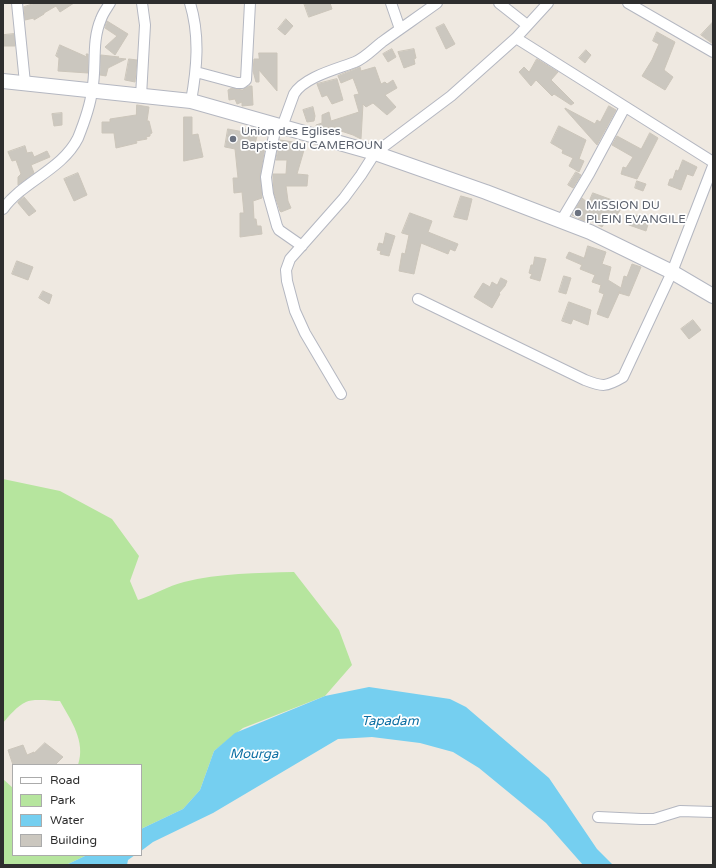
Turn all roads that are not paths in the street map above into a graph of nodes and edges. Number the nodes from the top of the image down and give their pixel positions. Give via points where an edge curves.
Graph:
1 (17, 3) edge
2 (110, 3) edge
3 (142, 3) edge
4 (190, 3) edge
5 (250, 3) edge
6 (391, 3) edge
7 (437, 3) edge
8 (499, 3) edge
9 (548, 3) edge
10 (628, 3) edge
11 (526, 26) junction
12 (400, 29) junction
13 (516, 38) junction
14 (713, 52) edge
15 (196, 72) junction
16 (3, 81) edge
17 (25, 83) junction
18 (93, 91) junction
19 (141, 96) junction
20 (191, 101) junction
21 (625, 107) junction
22 (279, 126) junction
23 (376, 153) junction
24 (713, 162) edge
25 (713, 166) edge
26 (3, 209) edge
27 (561, 221) junction
28 (302, 246) junction
29 (672, 272) junction
30 (713, 296) edge
31 (418, 299) dead end
32 (341, 394) dead end
33 (713, 812) edge
34 (598, 817) dead end

1 - 17 street
2 - 18 street via 101,19 95,42
3 - 19 street via 145,25
4 - 15 street via 197,48
5 - 15 street via 246,80 237,83
6 - 12 street
7 - 12 street
8 - 11 street
9 - 11 street
10 - 14 street
11 - 13 street
12 - 22 street via 356,62 320,74 297,89
13 - 21 street
13 - 23 street via 451,96
15 - 20 street
16 - 17 street
17 - 18 street
18 - 19 street
18 - 26 street via 86,117 71,149 17,193
19 - 20 street
20 - 22 street
21 - 24 street
21 - 27 street
22 - 23 street
22 - 28 street via 266,177 268,194 279,230
23 - 27 street
23 - 28 street via 344,198
25 - 29 street
27 - 29 street via 590,232
28 - 32 street via 290,259 286,270 287,281 295,311 305,334
29 - 30 street
29 - 31 street via 623,377 605,385 585,380
33 - 34 street via 680,811 654,819

